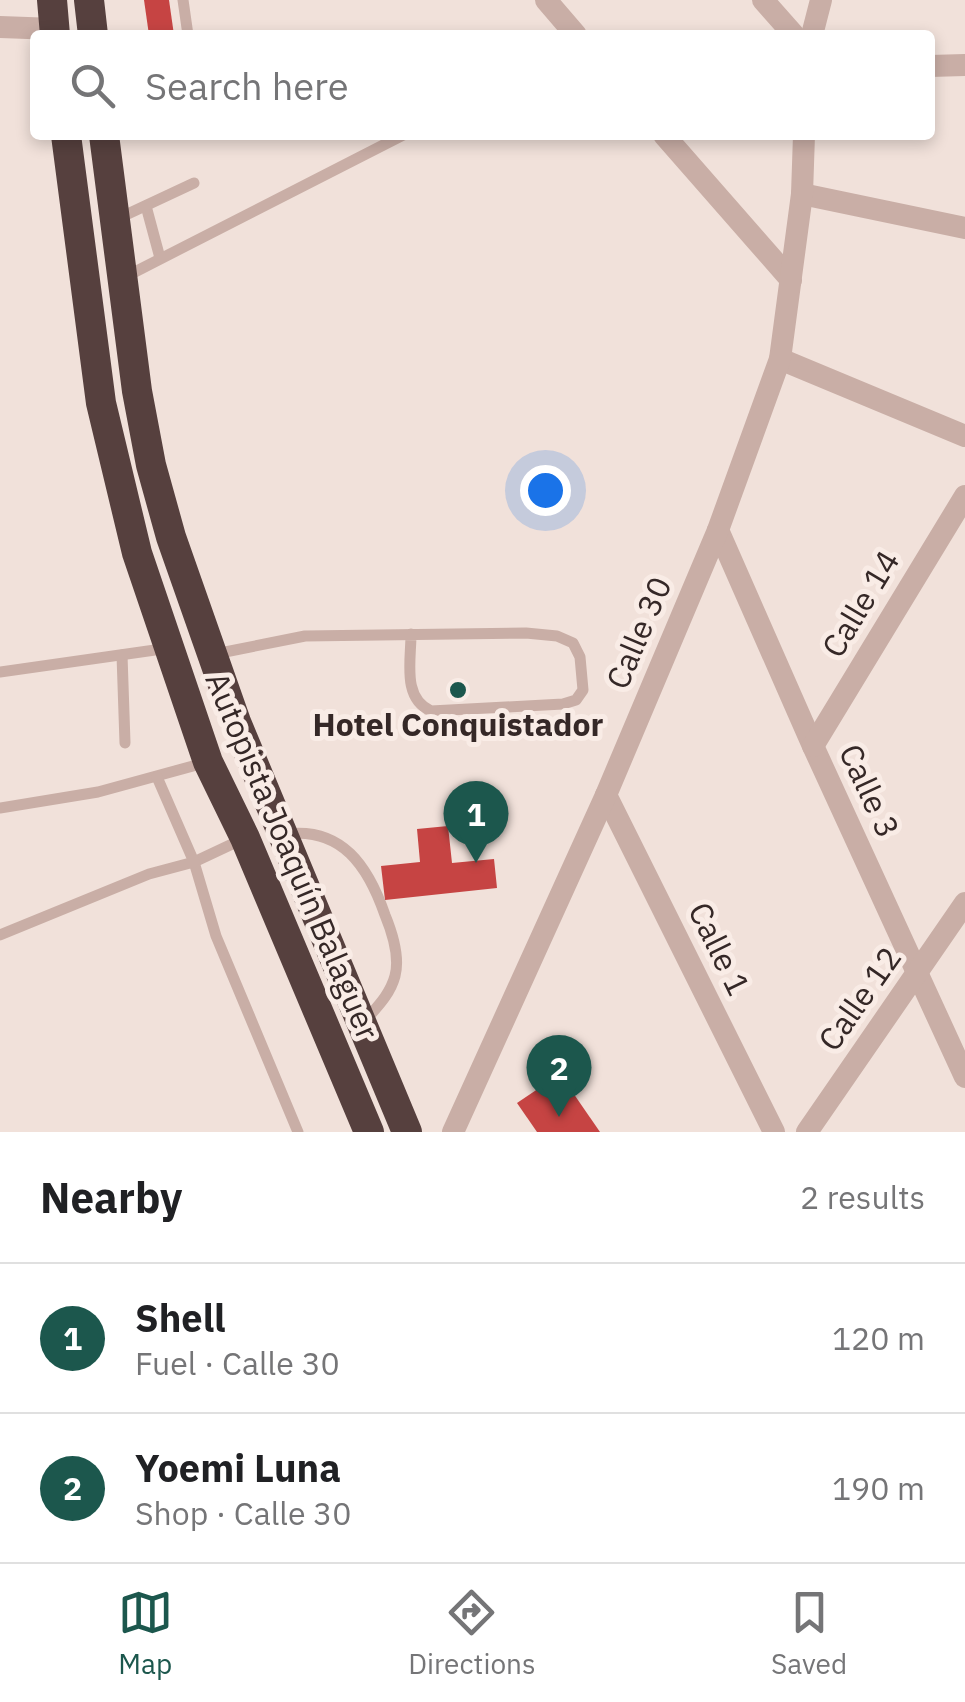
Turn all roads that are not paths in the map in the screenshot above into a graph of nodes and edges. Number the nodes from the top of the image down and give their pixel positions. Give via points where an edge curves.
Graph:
1 (89, 0) edge
2 (184, 0) edge
3 (546, 0) edge
4 (762, 0) edge
5 (821, 0) edge
6 (54, 22) edge
7 (0, 27) edge
8 (92, 30) edge
9 (187, 30) edge
10 (572, 30) edge
11 (789, 30) edge
12 (813, 30) edge
13 (965, 65) edge
14 (935, 66) edge
15 (67, 140) edge
16 (105, 140) edge
17 (393, 140) edge
18 (668, 140) edge
19 (804, 140) edge
20 (194, 183) dead end
21 (802, 194) junction
22 (146, 206) junction
23 (113, 221) junction
24 (965, 228) edge
25 (160, 258) junction
26 (121, 279) junction
27 (791, 280) junction
28 (780, 359) junction
29 (965, 436) edge
30 (965, 496) edge
31 (718, 530) junction
32 (411, 634) junction
33 (170, 648) junction
34 (212, 654) junction
35 (122, 655) junction
36 (0, 672) edge
37 (125, 743) dead end
38 (812, 746) junction
39 (208, 762) junction
40 (156, 777) junction
41 (606, 796) junction
42 (0, 808) edge
43 (280, 834) junction
44 (244, 838) junction
45 (194, 862) junction
46 (965, 903) edge
47 (0, 935) edge
48 (918, 973) junction
49 (361, 1025) junction
50 (965, 1077) edge
51 (298, 1132) edge
52 (370, 1132) edge
53 (407, 1132) edge
54 (453, 1132) edge
55 (774, 1132) edge
56 (807, 1132) edge

1 - 8 highway
2 - 9 lane
3 - 10 street
4 - 11 street
5 - 12 street
6 - 7 street
13 - 14 street
15 - 33 highway, Autopista Joaquín Balaguer via 101,403 137,553
16 - 23 highway, Autopista Joaquín Balaguer
17 - 25 lane
18 - 27 street
19 - 21 street, Calle 30
20 - 22 lane
21 - 24 street
21 - 27 street, Calle 30
22 - 23 lane
22 - 25 lane
23 - 26 highway, Autopista Joaquín Balaguer
25 - 26 lane
26 - 34 highway, Autopista Joaquín Balaguer via 151,465
27 - 28 street, Calle 30
28 - 29 street
28 - 31 street, Calle 30
30 - 38 street, Calle 14
31 - 38 street, Calle 3
31 - 41 street, Calle 30
32 - 32 lane via 557,636 574,643 583,690 563,704 431,711 411,693
32 - 34 lane via 305,636
33 - 35 lane
33 - 39 highway, Autopista Joaquín Balaguer
34 - 43 highway, Autopista Joaquín Balaguer
35 - 36 lane
35 - 37 lane
38 - 48 street, Calle 3
39 - 40 lane
39 - 44 highway, Autopista Joaquín Balaguer
40 - 42 lane
40 - 45 lane
41 - 54 street, Calle 30
41 - 55 street, Calle 1
43 - 49 highway, Autopista Joaquín Balaguer
43 - 49 lane via 308,831 330,839 360,861 378,894 393,936 396,974
44 - 45 lane
44 - 52 highway, Autopista Joaquín Balaguer
45 - 47 lane
45 - 51 lane via 216,936
46 - 48 street, Calle 12
48 - 50 street, Calle 3
48 - 56 street, Calle 12
49 - 53 highway, Autopista Joaquín Balaguer

